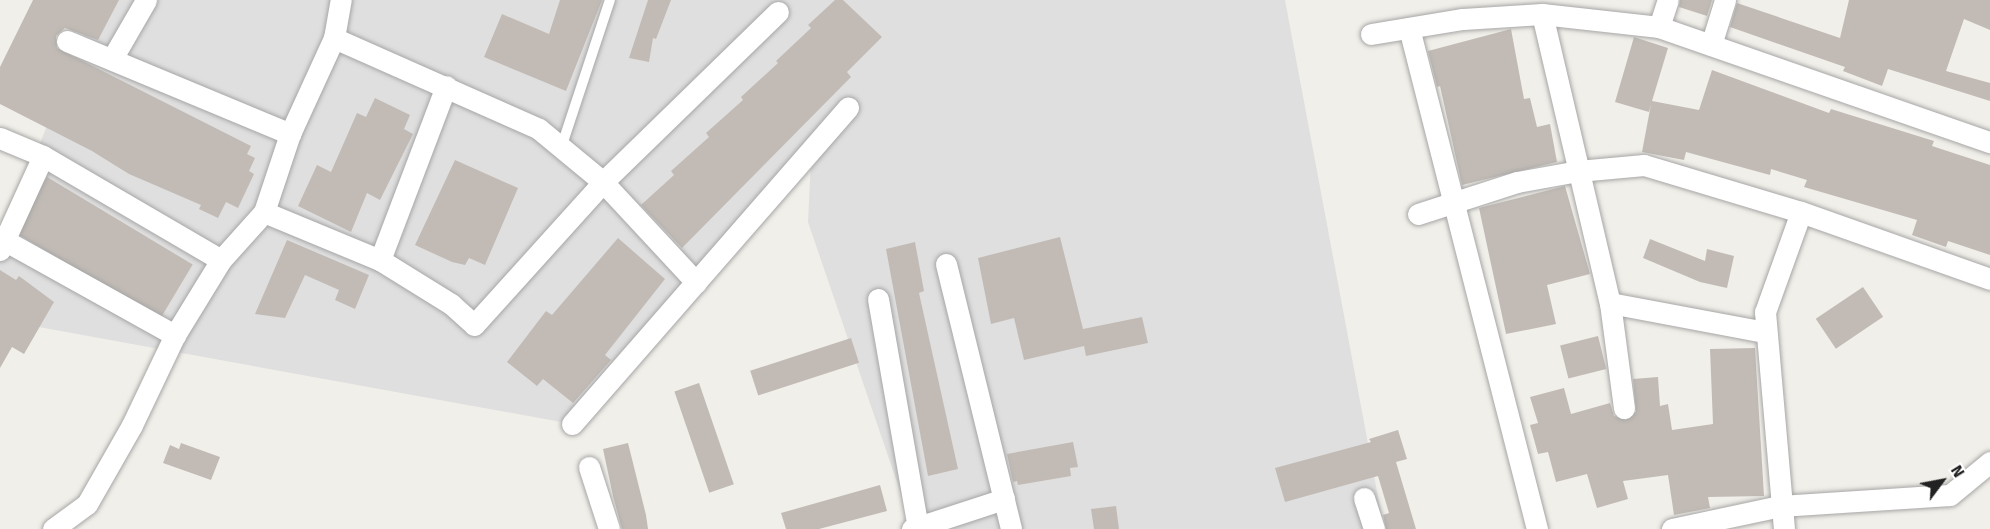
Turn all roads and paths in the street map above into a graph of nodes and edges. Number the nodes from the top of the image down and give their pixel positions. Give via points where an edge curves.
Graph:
1 (146, 0) edge
2 (341, 0) edge
3 (610, 0) edge
4 (1668, 0) edge
5 (1725, 0) edge
6 (1464, 10) edge
7 (778, 12) dead end
8 (1542, 14) junction
9 (1659, 27) junction
10 (1409, 28) junction
11 (1371, 34) dead end
12 (334, 38) junction
13 (67, 41) dead end
14 (1711, 45) junction
15 (112, 59) junction
16 (446, 86) junction
17 (848, 108) dead end
18 (291, 134) junction
19 (0, 138) edge
20 (1990, 142) edge
21 (561, 148) junction
22 (44, 156) junction
23 (1578, 171) junction
24 (603, 182) junction
25 (1451, 203) junction
26 (264, 212) junction
27 (1801, 212) junction
28 (1418, 214) dead end
29 (2, 245) edge
30 (221, 260) junction
31 (380, 260) junction
32 (946, 264) dead end
33 (1990, 279) edge
34 (696, 282) junction
35 (878, 299) dead end
36 (1610, 303) junction
37 (1765, 332) junction
38 (176, 335) junction
39 (1624, 408) dead end
40 (572, 424) dead end
41 (1990, 462) edge
42 (589, 467) dead end
43 (1364, 498) dead end
44 (1004, 499) junction
45 (1780, 506) junction
46 (916, 528) edge
47 (52, 529) edge
48 (609, 529) edge
49 (1011, 529) edge
50 (1374, 529) edge
51 (1537, 529) edge
52 (1672, 529) edge
53 (1784, 529) edge

1 - 15 street
2 - 12 street
3 - 21 lane
4 - 9 street
5 - 14 street
6 - 8 street
6 - 10 street
7 - 24 street
8 - 9 street
8 - 23 street
9 - 14 street
10 - 11 street
10 - 25 street
12 - 16 street
12 - 18 street
13 - 15 street
14 - 20 street
15 - 18 street
16 - 21 street via 539,129
16 - 31 street
17 - 34 street
18 - 26 street
19 - 22 street
21 - 24 street
22 - 29 street
22 - 30 street
23 - 25 street via 1517,182
23 - 27 street via 1644,165
23 - 36 street
24 - 31 street via 474,325 451,304
24 - 34 street
25 - 28 street
25 - 51 street
26 - 30 street
26 - 31 street
27 - 33 street
27 - 37 street via 1765,312
29 - 38 street
30 - 38 street
32 - 44 street
34 - 40 street
35 - 46 street
36 - 37 street
36 - 39 street
37 - 45 street
38 - 47 street via 132,425 87,504
41 - 45 street via 1950,495
42 - 48 street
43 - 50 street
44 - 46 street
44 - 49 street
45 - 52 street
45 - 53 street

